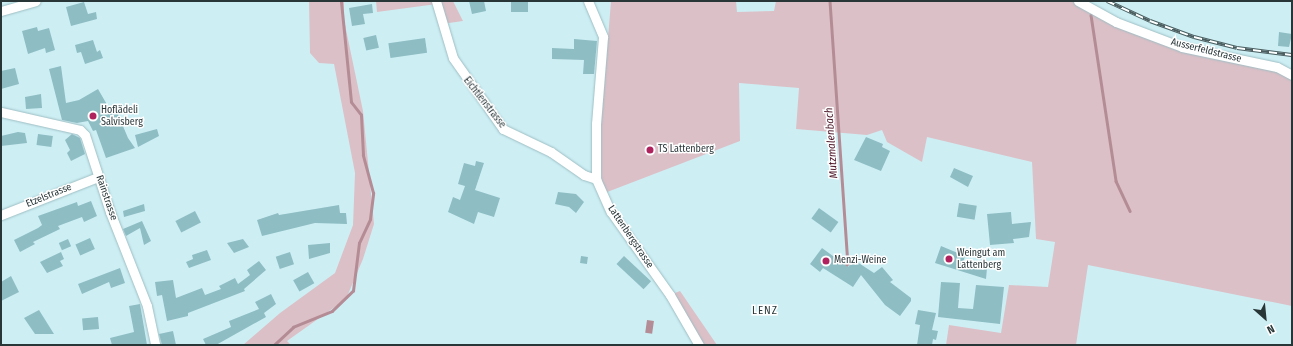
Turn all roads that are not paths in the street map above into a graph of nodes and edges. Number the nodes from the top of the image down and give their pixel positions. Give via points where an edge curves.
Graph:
1 (36, 1) edge
2 (436, 1) edge
3 (588, 1) edge
4 (1078, 1) edge
5 (1, 11) edge
6 (1292, 74) edge
7 (1, 112) edge
8 (98, 177) junction
9 (596, 179) junction
10 (1, 215) edge
11 (155, 345) edge
12 (699, 345) edge

1 - 5 street
2 - 9 street, Eichtlenstrasse via 453,58 503,129 551,152
3 - 9 street, Lattenbergstrasse via 603,37 596,124
4 - 6 street, Ausserfeldstrasse via 1116,22 1182,47 1277,67
7 - 8 street, Rainstrasse via 80,130 90,146
8 - 10 street, Etzelstrasse
8 - 11 street, Rainstrasse via 147,306
9 - 12 street, Lattenbergstrasse via 611,212 674,301

